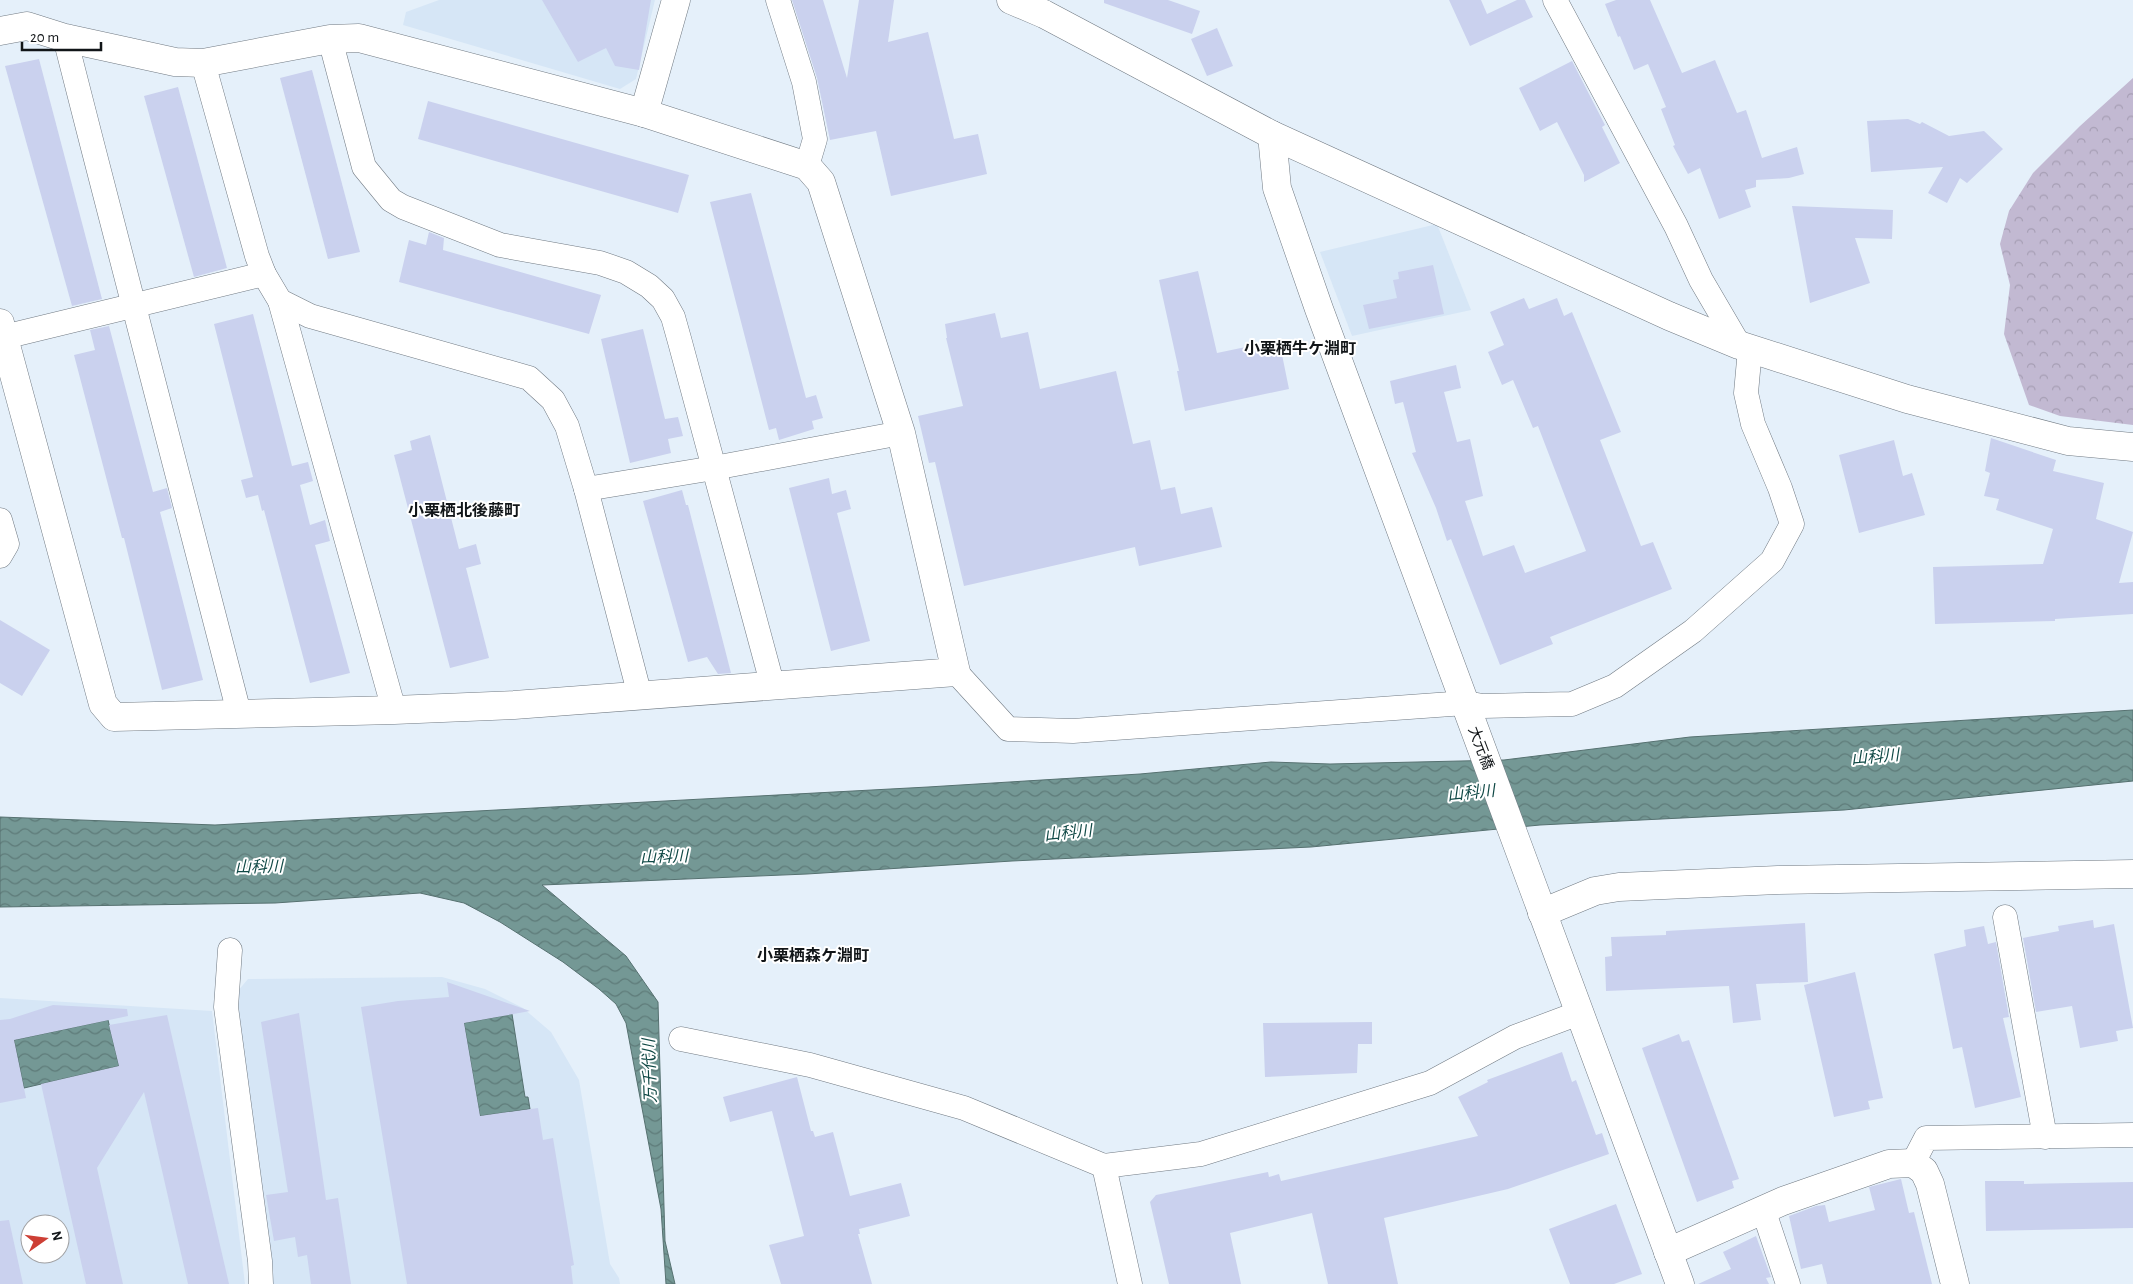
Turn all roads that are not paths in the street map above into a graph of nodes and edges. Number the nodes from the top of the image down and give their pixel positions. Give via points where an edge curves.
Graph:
1 (676, 0) edge
2 (778, 0) edge
3 (1011, 0) edge
4 (1558, 1) edge
5 (0, 31) edge
6 (65, 38) junction
7 (330, 39) junction
8 (203, 63) junction
9 (644, 113) junction
10 (1272, 135) junction
11 (807, 166) junction
12 (264, 274) junction
13 (280, 301) junction
14 (133, 307) junction
15 (2, 330) edge
16 (1745, 347) junction
17 (901, 433) junction
18 (2133, 448) edge
19 (714, 468) junction
20 (586, 489) junction
21 (0, 520) edge
22 (0, 556) edge
23 (956, 672) junction
24 (773, 687) junction
25 (640, 696) junction
26 (394, 710) junction
27 (1467, 710) junction
28 (239, 712) junction
29 (2133, 874) edge
30 (1542, 913) junction
31 (2005, 917) dead end
32 (230, 950) dead end
33 (1579, 1014) junction
34 (681, 1039) dead end
35 (2133, 1135) edge
36 (2045, 1136) junction
37 (1914, 1163) junction
38 (1104, 1166) junction
39 (1763, 1209) junction
40 (1668, 1252) junction
41 (260, 1284) edge
42 (1130, 1284) edge
43 (1680, 1284) edge
44 (1788, 1284) edge
45 (1955, 1284) edge

1 - 9 street
2 - 11 street via 804,82 815,139
3 - 10 street via 1044,14
4 - 16 street via 1701,280
5 - 6 street via 28,26
6 - 8 street via 175,62
6 - 14 street
7 - 8 street
7 - 9 street via 359,38
7 - 19 street via 364,167 391,200 500,245 600,262 626,272 663,299 673,317
8 - 12 street
9 - 11 street
10 - 16 street via 1669,316
10 - 27 street, 大元橋 via 1277,188
11 - 17 street via 821,182
12 - 13 street
12 - 14 street
13 - 20 street via 310,316 529,378 553,400 567,426
13 - 26 street
14 - 15 street
14 - 28 street
15 - 28 street via 103,704 114,716
16 - 18 street via 1907,399 2068,441
16 - 27 street via 1746,393 1754,424 1792,524 1772,561 1693,631 1616,686 1572,704 1483,706
17 - 19 street
17 - 23 street
19 - 20 street
19 - 24 street
20 - 25 street
21 - 22 street via 7,544
23 - 24 street
23 - 27 street via 1008,729 1073,731
24 - 25 street
25 - 26 street
26 - 28 street
27 - 30 street, 大元橋
29 - 30 street via 1788,880 1619,887 1595,891
30 - 33 street, 大元橋
31 - 36 street
32 - 41 street via 226,1007 260,1261
33 - 38 street via 1515,1037 1430,1083 1201,1154
33 - 40 street, 大元橋
34 - 38 street via 810,1065 964,1108
35 - 36 street
36 - 37 street via 1926,1138
37 - 39 street via 1889,1164
37 - 45 street via 1924,1171 1930,1184
38 - 42 street
39 - 40 street
39 - 44 street
40 - 43 street, 大元橋

